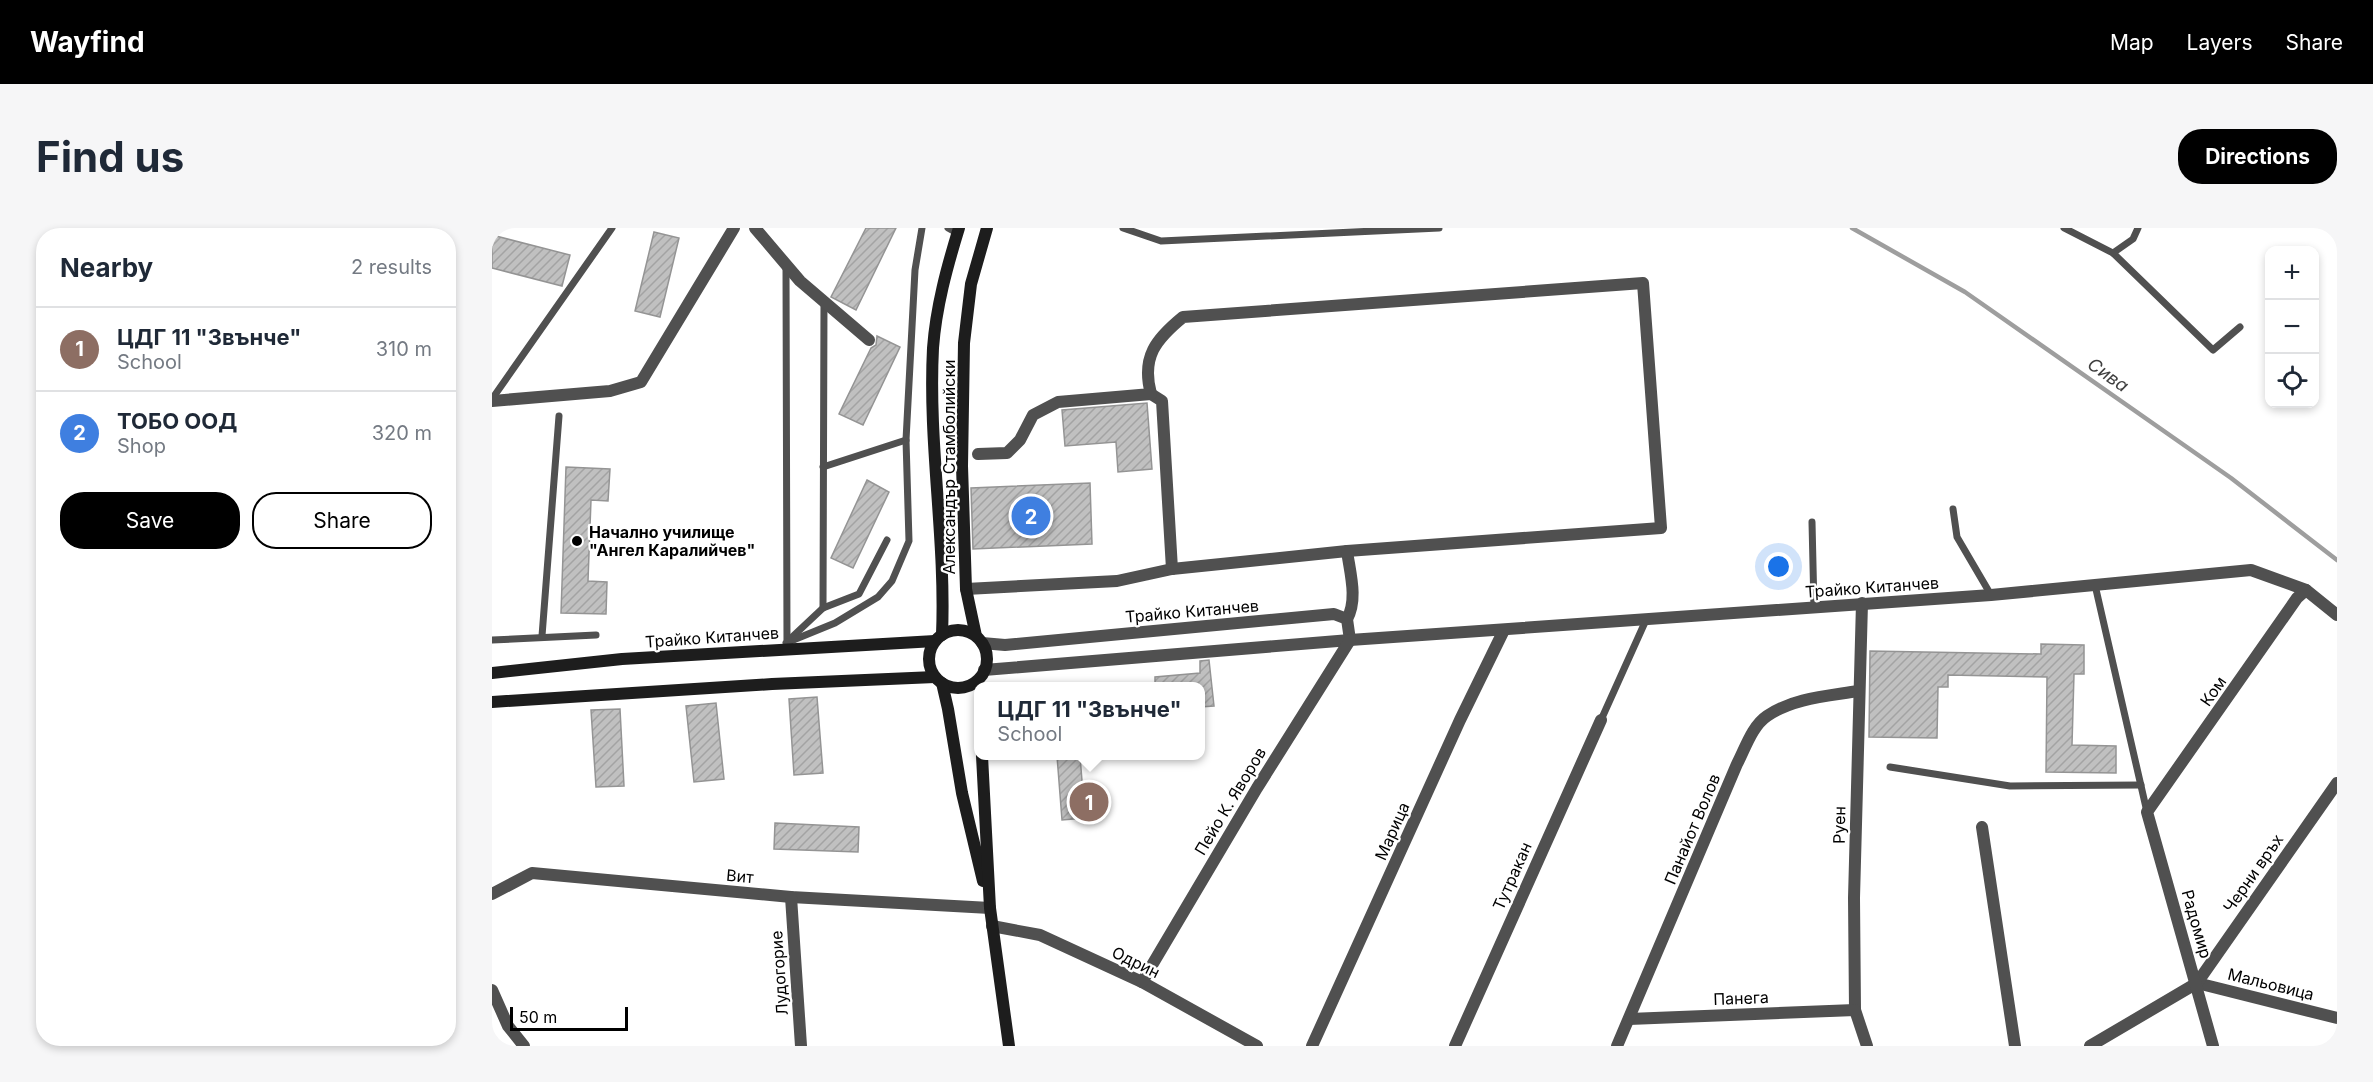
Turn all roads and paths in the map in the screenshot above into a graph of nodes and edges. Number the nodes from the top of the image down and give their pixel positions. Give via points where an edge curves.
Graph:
1 (612, 228) edge
2 (734, 228) edge
3 (755, 228) edge
4 (922, 228) edge
5 (987, 228) edge
6 (1123, 228) edge
7 (1439, 228) edge
8 (2064, 228) edge
9 (2138, 228) edge
10 (955, 230) edge
11 (2113, 253) junction
12 (786, 267) junction
13 (824, 300) junction
14 (2240, 327) dead end
15 (869, 340) dead end
16 (1151, 394) junction
17 (492, 400) edge
18 (559, 416) dead end
19 (906, 440) junction
20 (978, 454) dead end
21 (823, 466) junction
22 (1953, 509) dead end
23 (1812, 522) dead end
24 (887, 540) dead end
25 (1347, 551) junction
26 (1172, 569) junction
27 (2095, 585) junction
28 (966, 589) junction
29 (2306, 590) junction
30 (1991, 595) junction
31 (1862, 603) junction
32 (823, 608) junction
33 (1814, 608) junction
34 (2337, 615) edge
35 (1347, 619) junction
36 (1646, 620) junction
37 (1504, 630) junction
38 (596, 635) dead end
39 (542, 636) junction
40 (938, 638) junction
41 (979, 639) junction
42 (492, 640) edge
43 (1350, 640) junction
44 (787, 646) junction
45 (492, 673) edge
46 (982, 677) edge
47 (938, 680) junction
48 (974, 682) edge
49 (1858, 691) junction
50 (492, 702) edge
51 (1601, 720) joint
52 (982, 760) edge
53 (1890, 767) dead end
54 (2337, 783) edge
55 (2141, 785) junction
56 (2147, 812) junction
57 (1982, 826) dead end
58 (492, 894) edge
59 (791, 897) junction
60 (990, 908) junction
61 (992, 926) junction
62 (1142, 982) junction
63 (2197, 982) junction
64 (492, 990) edge
65 (1855, 1010) junction
66 (2337, 1017) edge
67 (1629, 1019) junction
68 (524, 1046) edge
69 (801, 1046) edge
70 (1009, 1046) edge
71 (1257, 1046) edge
72 (1312, 1046) edge
73 (1455, 1046) edge
74 (1617, 1046) edge
75 (1867, 1046) edge
76 (2015, 1046) edge
77 (2090, 1046) edge
78 (2213, 1046) edge

1 - 17 lane
2 - 17 street via 641,382 610,392
3 - 12 street
4 - 19 lane via 915,270
5 - 28 main road, Александър Стамболийски via 971,284 964,343
6 - 7 lane via 1161,241
8 - 11 lane
9 - 11 lane via 2133,239
10 - 40 main road, Александър Стамболийски via 938,304 933,347 932,407 943,598
11 - 14 lane via 2213,350
12 - 13 street
12 - 44 lane
13 - 15 street
13 - 21 lane
16 - 20 street via 1058,402 1033,415 1020,440 1007,453
16 - 25 street via 1146,377 1152,349 1184,317 1643,283 1661,528
16 - 26 street via 1162,401
18 - 39 lane
19 - 21 lane
19 - 44 lane via 909,541 892,581 878,597 857,611
21 - 32 lane
22 - 30 lane via 1957,537
23 - 33 lane
24 - 32 lane via 859,594
25 - 26 street
25 - 35 street via 1353,600
26 - 28 street via 1117,581
27 - 29 street, Трайко Китанчев via 2252,570
27 - 30 street, Трайко Китанчев
27 - 55 lane
28 - 41 main road, Александър Стамболийски
29 - 34 street
29 - 56 street, Ком
30 - 31 street, Трайко Китанчев
31 - 33 street, Трайко Китанчев
31 - 49 street, Руен
32 - 44 lane
33 - 36 street, Трайко Китанчев
35 - 41 street, Трайко Китанчев via 1334,614 1005,645
35 - 43 street
36 - 37 street, Трайко Китанчев
36 - 51 lane
37 - 43 street, Трайко Китанчев
37 - 72 street, Марица
38 - 39 lane
39 - 42 lane
40 - 41 main road via 959,630
40 - 44 main road, Трайко Китанчев
40 - 47 main road, Александър Стамболийски via 929,659
41 - 46 main road, Александър Стамболийски via 987,659
43 - 46 street, Трайко Китанчев
43 - 62 street, Пейо К. Яворов
44 - 45 main road, Трайко Китанчев
47 - 48 main road via 950,687
47 - 50 main road via 784,684
47 - 60 main road, Александър Стамболийски via 948,709 962,793
49 - 65 street, Руен
49 - 67 street, Панайот Волов via 1799,702 1766,716 1755,729
51 - 73 street, Тутракан
52 - 60 main road
53 - 55 lane via 2010,786
54 - 63 street, Черни връх
55 - 56 lane
56 - 63 street, Радомир
57 - 76 street
58 - 59 street, Вит via 532,873
59 - 60 street, Вит
59 - 69 street, Лудогорие
60 - 61 main road
61 - 62 street, Одрин via 1040,935
61 - 70 main road
62 - 71 street, Одрин
63 - 66 street, Мальовица
63 - 77 street
63 - 78 street, Радомир
64 - 68 street via 508,1026
65 - 67 street, Панега
65 - 75 street, Руен
67 - 74 street, Панайот Волов

